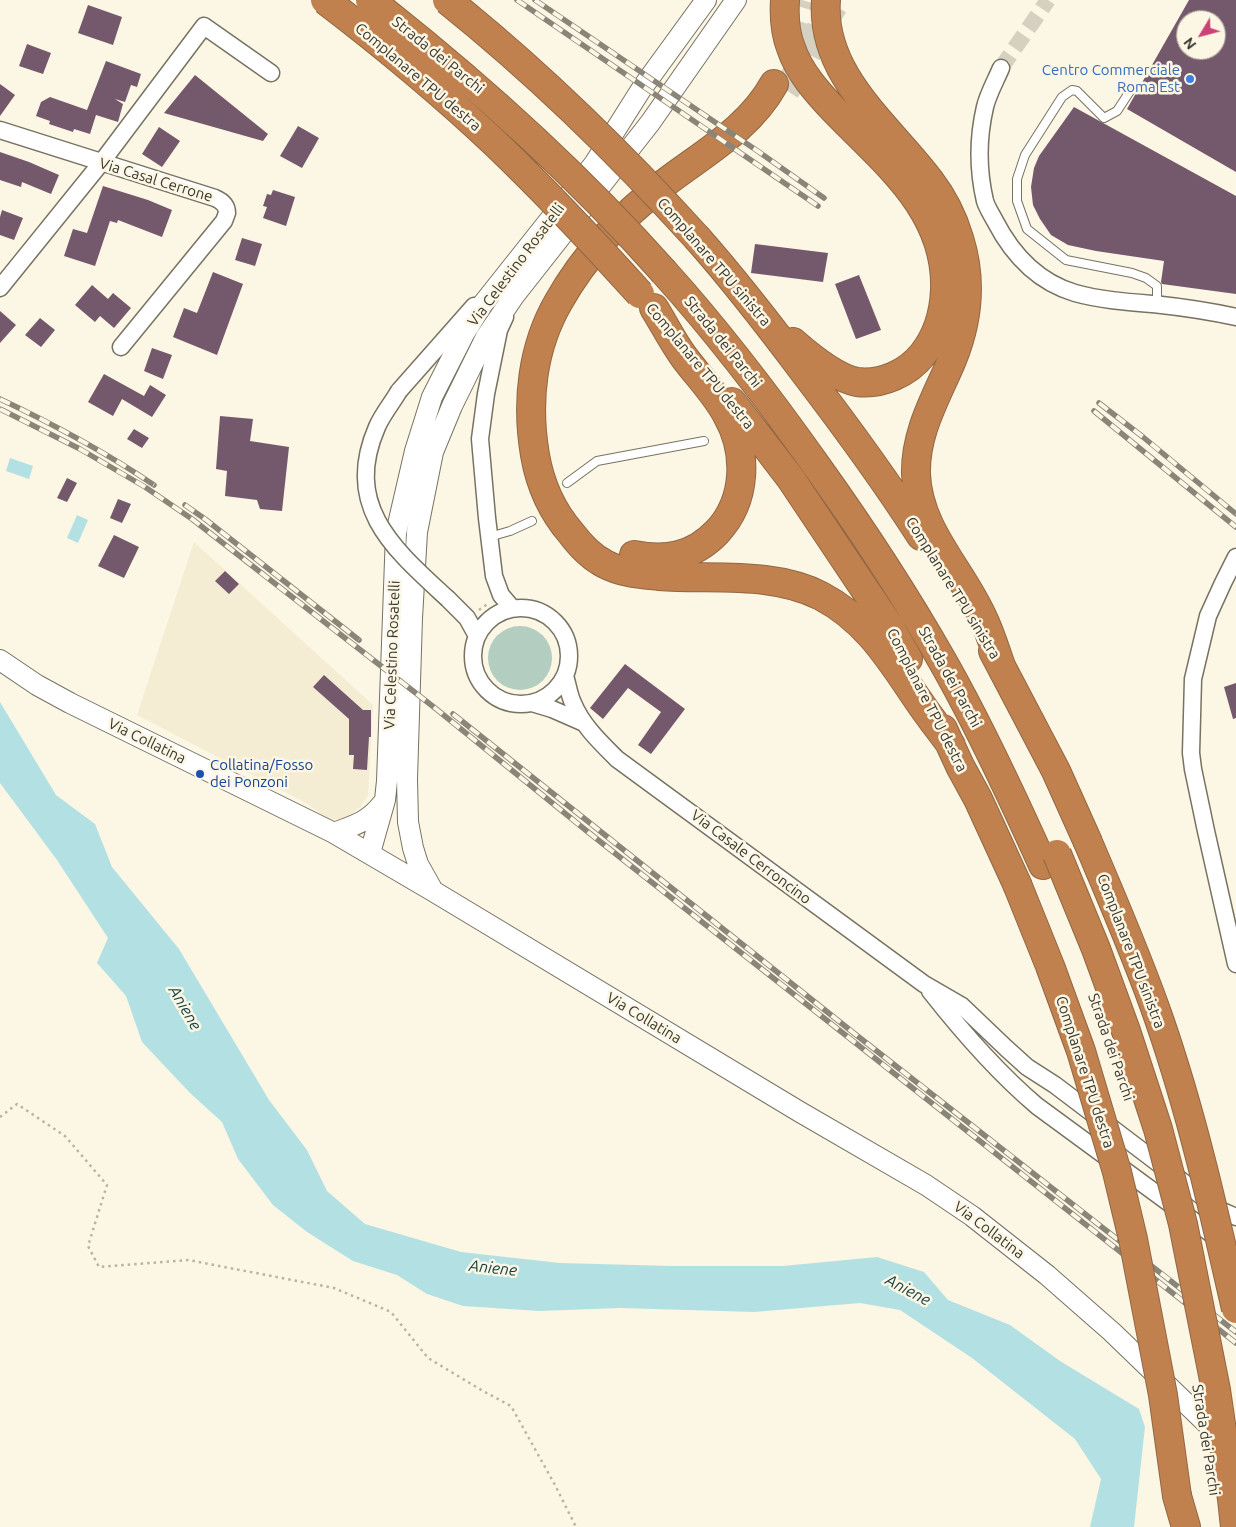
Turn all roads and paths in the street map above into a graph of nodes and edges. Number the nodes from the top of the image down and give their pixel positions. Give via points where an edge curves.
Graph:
1 (325, 0) edge
2 (370, 0) edge
3 (400, 0) edge
4 (447, 0) edge
5 (706, 0) edge
6 (736, 0) edge
7 (785, 0) edge
8 (826, 0) edge
9 (1001, 68) tunnel mouth
10 (272, 73) dead end
11 (1132, 88) dead end
12 (0, 130) edge
13 (101, 163) junction
14 (529, 245) junction
15 (671, 267) junction
16 (0, 288) edge
17 (514, 296) junction
18 (748, 298) junction
19 (647, 301) junction
20 (1157, 305) junction
21 (1236, 317) edge
22 (121, 347) dead end
23 (704, 441) dead end
24 (567, 483) dead end
25 (532, 521) dead end
26 (489, 537) junction
27 (1236, 557) edge
28 (1229, 581) edge
29 (494, 599) dead end
30 (512, 608) junction
31 (473, 614) dead end
32 (477, 636) junction
33 (0, 660) edge
34 (1001, 666) junction
35 (565, 676) junction
36 (532, 703) junction
37 (584, 723) junction
38 (951, 745) junction
39 (407, 780) junction
40 (384, 800) junction
41 (334, 833) junction
42 (370, 853) junction
43 (433, 891) junction
44 (1231, 920) edge
45 (1236, 964) edge
46 (924, 984) junction
47 (0, 1117) edge
48 (1236, 1217) edge
49 (1236, 1252) edge
50 (1236, 1309) edge
51 (1236, 1452) edge
52 (1177, 1496) junction
53 (1224, 1499) junction
54 (576, 1527) edge
55 (1178, 1527) edge
56 (1186, 1527) edge
57 (1218, 1527) edge
58 (1235, 1527) edge

1 - 19 highway, Complanare TPU destra, bridge via 496,144
2 - 15 highway, Strada dei Parchi, bridge via 516,122
3 - 15 highway, Strada dei Parchi via 478,64 612,191
4 - 18 highway, Complanare TPU sinistra, bridge via 552,90 619,156 698,239
5 - 14 street, Via Celestino Rosatelli via 642,88 594,164
6 - 17 street, Via Celestino Rosatelli via 650,123
7 - 18 highway via 788,42 806,77 827,103 900,176 925,211 942,255 944,302 936,334 916,361 889,379 865,382 842,377 810,356
8 - 34 highway via 828,34 842,69 867,107 931,182 950,214 961,244 967,287 964,323 952,360 924,422 917,453 917,482 929,524 982,616
9 - 20 street via 985,105 980,171 986,203 1004,237 1028,267 1044,279 1073,292
10 - 13 street via 204,26
11 - 20 lane via 1117,111 1104,118 1077,90 1062,97 1025,155 1017,179 1017,202 1027,229 1066,260 1146,278 1157,286
12 - 13 street, Via Casal Cerrone
13 - 16 street
13 - 22 street, Via Casal Cerrone via 215,198 224,204 227,211 224,221
14 - 32 street, bridge via 399,391 378,426 369,448 366,469 368,493 378,525 413,566 467,618
14 - 40 street, Via Celestino Rosatelli via 482,305 464,334 432,397 415,451 396,533 390,742
15 - 53 highway, Strada dei Parchi, bridge via 746,344 788,396 866,506 944,631 1030,795 1050,860 1096,949 1158,1129 1185,1233 1216,1390
17 - 26 street via 499,330 480,439
17 - 39 street, Via Celestino Rosatelli via 486,337 433,452 417,532
18 - 34 highway, Complanare TPU sinistra via 900,502
19 - 38 highway, Complanare TPU destra via 742,414 791,479 890,627
19 - 38 highway via 727,414 741,457 740,489 726,520 698,547 671,557 655,558 627,554 600,542 579,524 566,505 548,452 546,409 552,362 561,333 602,266 649,218 747,139 770,114 780,87 716,147 665,183 622,220 583,265 560,299 541,341 532,385 531,420 539,473 546,495 565,526 576,540 605,564 640,574 780,582 809,591 838,606 876,640
20 - 21 street
23 - 24 lane via 597,461
25 - 26 lane
26 - 30 street via 494,576 501,595
27 - 28 street
28 - 44 street via 1208,616 1193,679 1192,753 1206,831
29 - 31 path
30 - 32 street via 498,613
30 - 35 street, Via Casale Cerroncino via 530,608 546,614 560,626 568,642 570,659
32 - 36 street, Via Casale Cerroncino via 473,650 474,666 484,686 502,700
33 - 41 street, Via Collatina via 70,703
34 - 50 highway, Complanare TPU sinistra, bridge via 1056,771 1087,840 1159,1020 1193,1128
35 - 36 street via 546,697
35 - 37 street, Via Casale Cerroncino via 572,702
36 - 37 street, Via Casale Cerroncino
37 - 46 street, Via Casale Cerroncino via 617,759
38 - 52 highway, Complanare TPU destra, bridge via 1017,884 1081,1051 1133,1239 1163,1395
39 - 42 street, Via Celestino Rosatelli via 390,827
39 - 43 street, Via Celestino Rosatelli via 408,822 413,848
40 - 41 street via 364,821
40 - 42 street, Via Celestino Rosatelli
41 - 42 street, Via Collatina
42 - 43 street, Via Collatina
43 - 51 street, Via Collatina via 926,1185 972,1216 1112,1332
44 - 45 street
46 - 48 street, Via Casale Cerroncino via 962,1006 1027,1066 1220,1210
46 - 49 street, Via Casale Cerroncino via 1008,1082
47 - 54 path via 17,1104 65,1136 107,1185 88,1246 99,1267 188,1260 334,1288 391,1312 428,1358 512,1406
52 - 55 highway, Complanare TPU destra
52 - 56 highway
53 - 57 highway, Strada dei Parchi
53 - 58 highway, Strada dei Parchi

